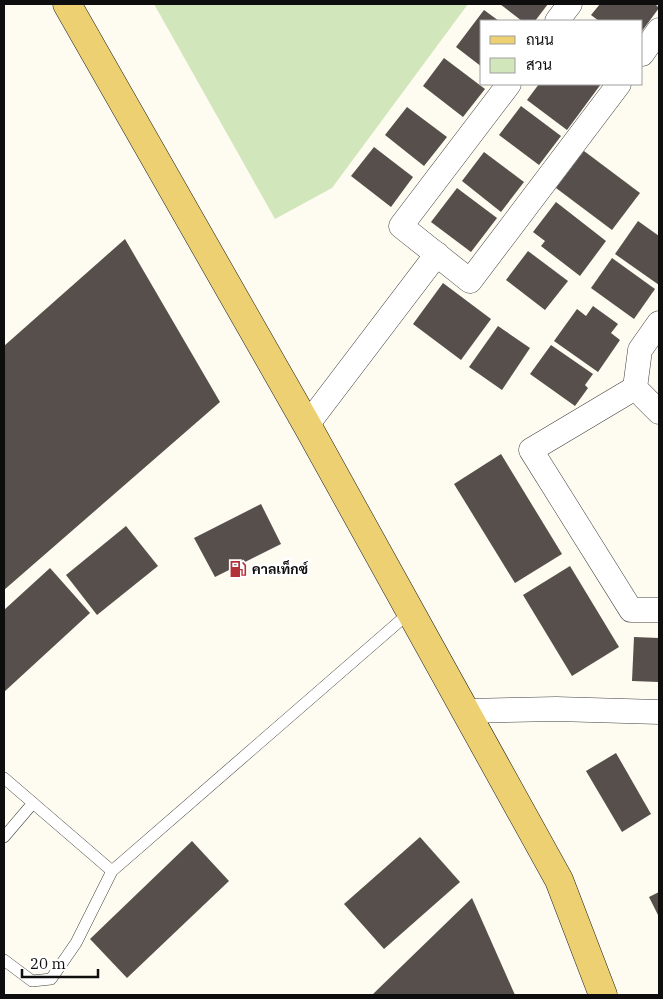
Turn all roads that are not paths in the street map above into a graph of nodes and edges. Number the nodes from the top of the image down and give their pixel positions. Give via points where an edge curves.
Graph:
1 (67, 4) edge
2 (570, 4) edge
3 (558, 20) edge
4 (659, 30) edge
5 (643, 53) edge
6 (509, 85) edge
7 (618, 85) edge
8 (436, 254) junction
9 (659, 323) edge
10 (635, 388) junction
11 (659, 412) edge
12 (307, 425) junction
13 (659, 610) edge
14 (409, 613) junction
15 (466, 711) junction
16 (659, 712) edge
17 (4, 778) edge
18 (33, 803) junction
19 (4, 837) edge
20 (112, 871) junction
21 (4, 960) edge
22 (603, 995) edge

1 - 12 main road
2 - 3 street
4 - 5 street
6 - 8 street via 401,226
7 - 8 street via 470,281
8 - 12 street
9 - 10 street via 640,350
10 - 11 street
10 - 13 street via 531,450 632,610
12 - 14 main road
14 - 15 main road
14 - 20 lane
15 - 16 street
15 - 22 main road via 559,880
17 - 18 lane
18 - 19 lane
18 - 20 lane
20 - 21 lane via 76,943 51,979 32,981

